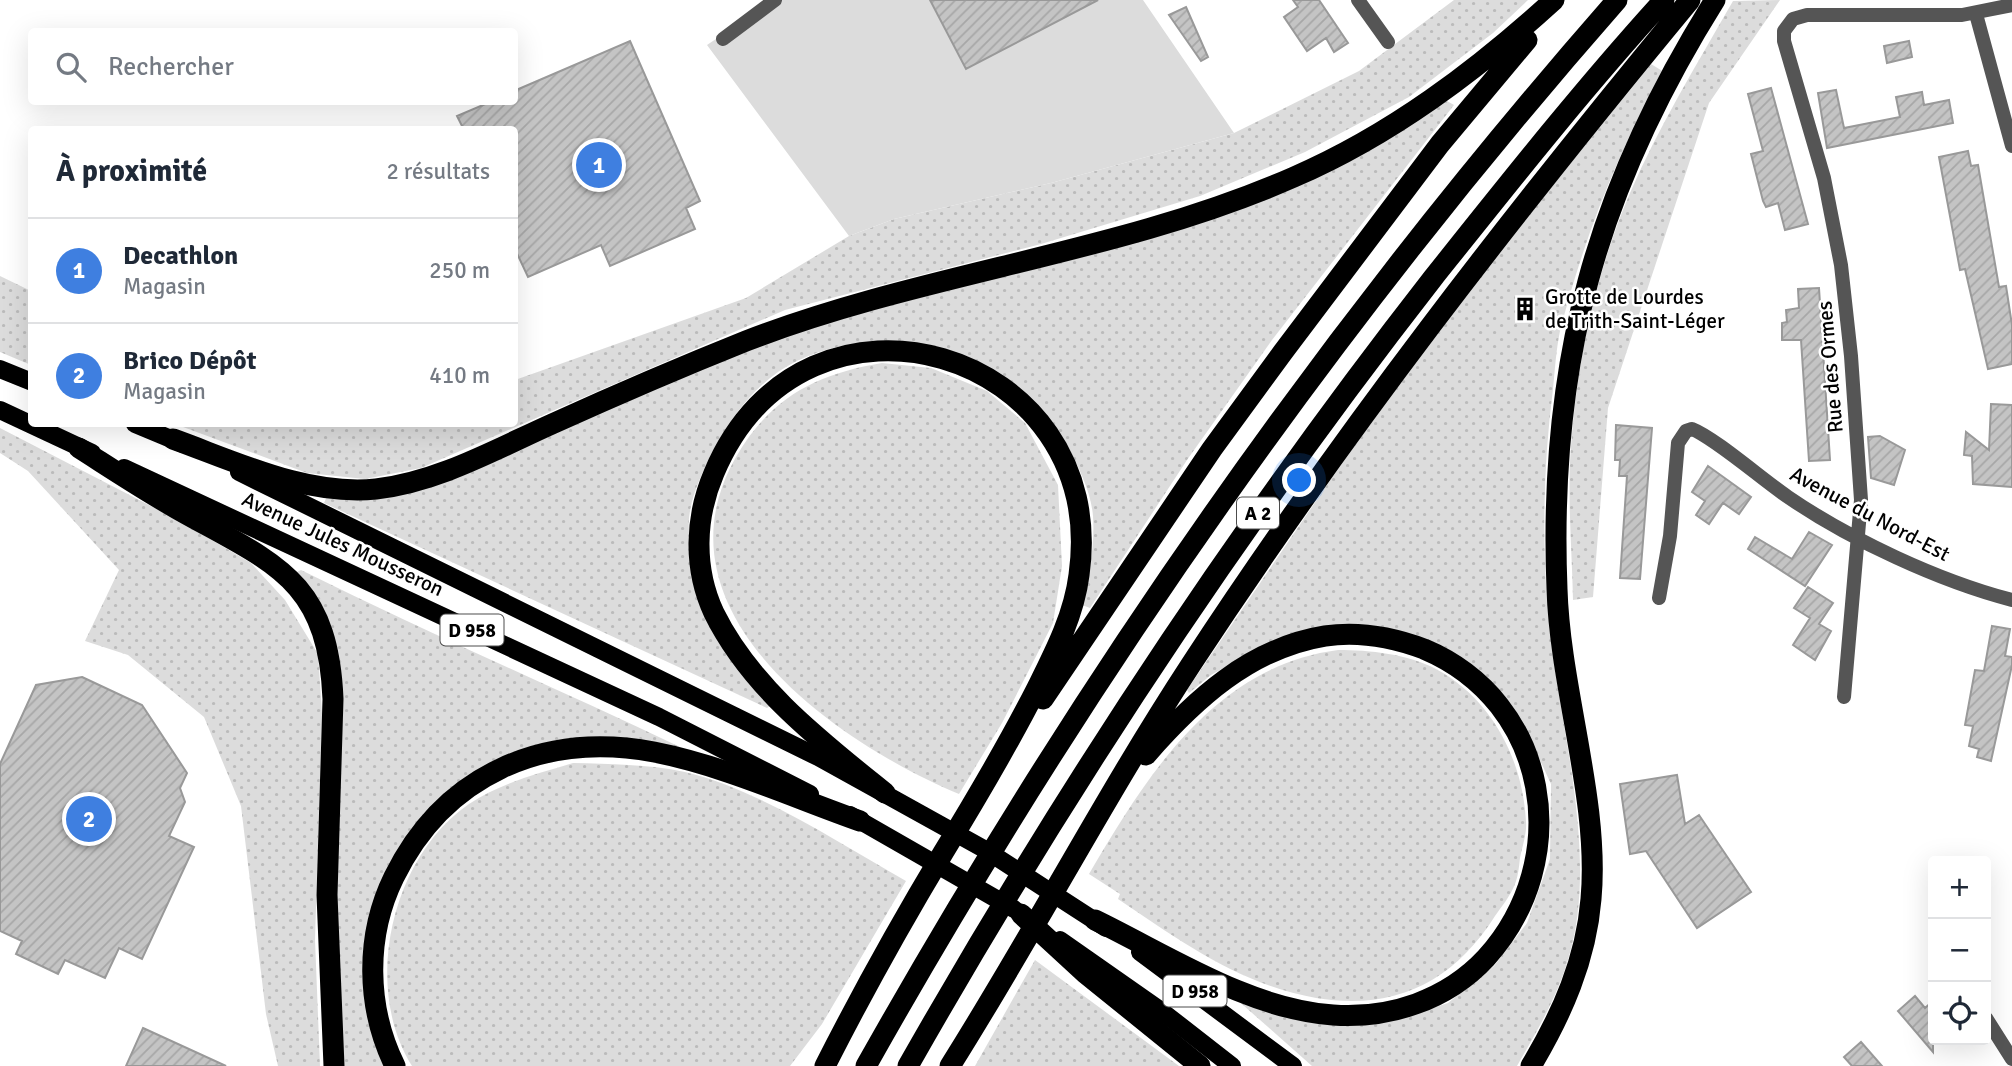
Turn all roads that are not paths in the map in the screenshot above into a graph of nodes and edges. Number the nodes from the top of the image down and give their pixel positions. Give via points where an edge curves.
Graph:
1 (775, 0) edge
2 (1358, 0) edge
3 (1555, 0) edge
4 (1564, 0) edge
5 (1617, 0) edge
6 (1664, 0) edge
7 (1690, 0) edge
8 (1715, 0) edge
9 (2012, 5) edge
10 (1976, 14) junction
11 (723, 39) dead end
12 (1388, 42) dead end
13 (2012, 146) edge
14 (0, 369) edge
15 (28, 380) edge
16 (0, 410) edge
17 (28, 423) edge
18 (36, 427) edge
19 (143, 427) edge
20 (173, 439) junction
21 (79, 447) junction
22 (1858, 536) junction
23 (1659, 598) dead end
24 (2012, 600) edge
25 (1844, 696) dead end
26 (1005, 751) junction
27 (885, 793) junction
28 (1106, 805) junction
29 (860, 821) junction
30 (1021, 914) joint
31 (1095, 920) junction
32 (1074, 956) junction
33 (862, 993) junction
34 (1991, 1026) edge
35 (967, 1039) junction
36 (2012, 1059) edge
37 (334, 1066) edge
38 (395, 1066) edge
39 (808, 1066) edge
40 (825, 1066) edge
41 (866, 1066) edge
42 (908, 1066) edge
43 (950, 1066) edge
44 (956, 1066) edge
45 (1200, 1066) edge
46 (1232, 1066) edge
47 (1293, 1066) edge
48 (1531, 1066) edge

1 - 11 street
2 - 12 street
3 - 20 highway via 1476,69 1429,102 1292,178 1167,223 809,318 421,480 373,489 321,487
4 - 26 highway via 1456,123 1322,298 1212,449
5 - 41 highway, A 2 via 1388,275 1206,521 1023,797
6 - 42 highway, A 2 via 1472,230 1259,510 1089,764
7 - 28 highway via 1441,309 1361,417 1194,661
8 - 48 highway via 1651,113 1615,191 1587,279 1566,374 1555,492 1557,590 1590,834 1592,883 1576,975
9 - 10 street
10 - 13 street
10 - 22 street, Rue des Ormes via 1798,16 1787,26 1784,41 1807,112 1840,265 1860,467
14 - 15 main road
16 - 17 main road, Avenue Jules Mousseron / D 958
18 - 21 main road, Avenue Jules Mousseron / D 958
19 - 20 main road, Avenue Jules Mousseron / D 958
20 - 27 main road, Avenue Jules Mousseron / D 958
21 - 29 main road, Avenue Jules Mousseron / D 958 via 659,717
21 - 37 highway via 262,557 300,590 322,626 332,667 333,699 327,895
22 - 23 street, Avenue du Nord-Est via 1810,511 1689,429 1678,443
22 - 24 street, Avenue du Nord-Est via 1951,581
22 - 25 street, Rue des Ormes
26 - 27 highway via 1062,635 1077,589 1080,523 1063,459 1023,404 970,368 903,350 834,358 800,372 771,392 736,430 705,499 699,559 715,614 746,662 797,719
26 - 33 highway
27 - 31 main road, Avenue Jules Mousseron / D 958
28 - 31 highway via 1181,715 1233,673 1307,640 1371,635 1444,659 1494,701 1519,736 1530,763 1539,804 1540,839 1525,897 1514,921 1489,954 1446,990 1385,1013 1332,1015 1260,998
28 - 35 highway
29 - 30 main road, Avenue Jules Mousseron / D 958
29 - 38 highway via 709,766 652,752 562,750 522,760 482,778 430,820 408,850 383,905 374,947 374,988 380,1027
30 - 32 highway
31 - 47 main road, D 958
32 - 45 highway
32 - 46 main road, D 958
33 - 39 highway
33 - 40 highway
34 - 36 street
35 - 43 highway
35 - 44 highway

